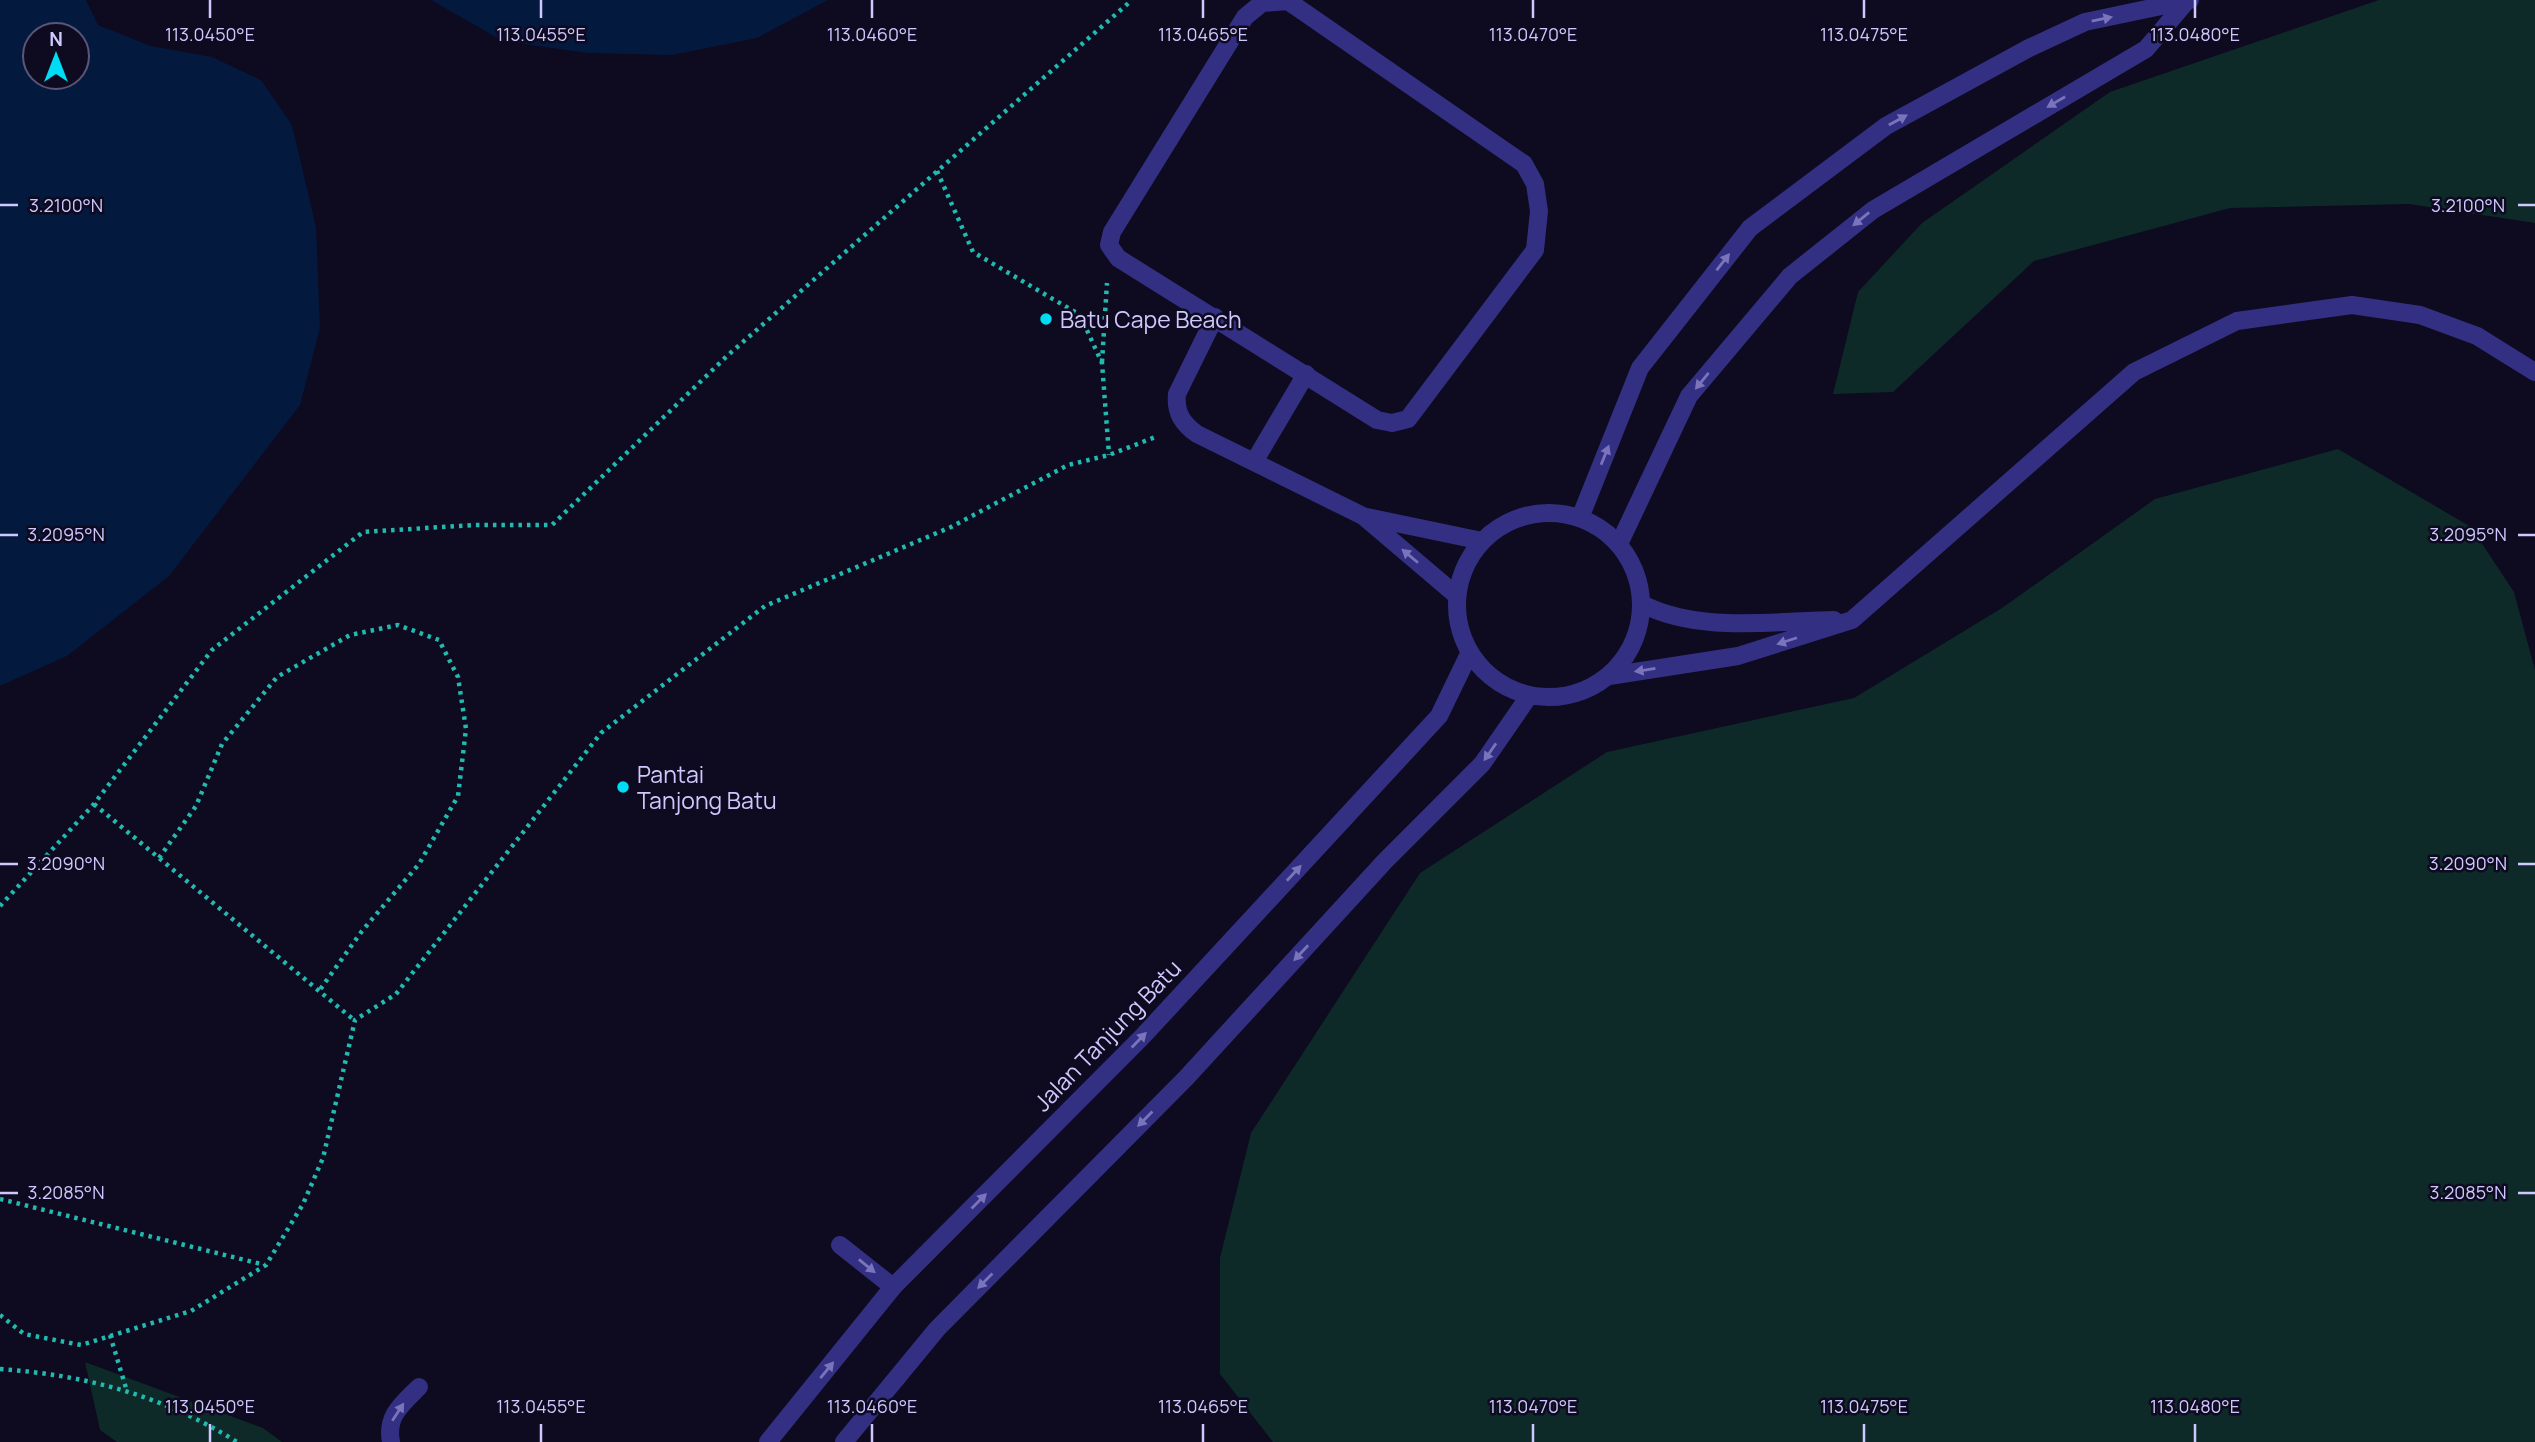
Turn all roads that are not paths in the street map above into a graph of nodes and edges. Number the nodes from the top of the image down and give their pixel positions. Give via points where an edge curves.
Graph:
1 (2188, 1) edge
2 (1214, 317) junction
3 (2535, 372) edge
4 (1306, 374) junction
5 (1254, 462) junction
6 (1363, 516) junction
7 (1580, 518) junction
8 (1482, 541) junction
9 (1619, 544) junction
10 (1456, 595) junction
11 (1642, 604) junction
12 (1852, 620) junction
13 (1469, 654) junction
14 (1609, 676) junction
15 (1529, 696) junction
16 (840, 1245) dead end
17 (893, 1287) junction
18 (419, 1388) dead end
19 (391, 1442) edge
20 (768, 1442) edge
21 (844, 1442) edge

7 -> 1 street via 1640,368 1750,229 1886,127 2029,48 2085,23
1 -> 9 street via 2146,50 1873,210 1790,276 1689,396
2 - 4 street
2 - 4 street via 1118,258 1109,245 1112,232 1245,17 1262,3 1288,1 1524,164 1535,184 1539,211 1535,250 1408,419 1377,420
2 - 5 street via 1175,407 1185,425
3 - 12 street via 2477,336 2420,315 2352,306 2237,321 2134,372
4 - 5 street
5 - 6 street
6 - 8 street
10 -> 6 street
7 - 8 street via 1555,513 1528,515 1503,525
7 - 9 street
8 - 10 street via 1464,566
9 - 11 street via 1631,562
10 - 13 street via 1457,626
11 - 12 street via 1660,614 1695,621
11 - 14 street via 1639,631 1627,656
12 -> 14 street via 1738,656
13 - 15 street via 1506,688
17 -> 13 street, Jalan Tanjung Batu via 1142,1037 1439,716
14 - 15 street via 1586,691 1558,698
15 -> 21 street via 1482,764 1385,861 1186,1078 937,1329
16 -> 17 street
20 -> 17 street, Jalan Tanjung Batu
19 -> 18 street via 394,1412

